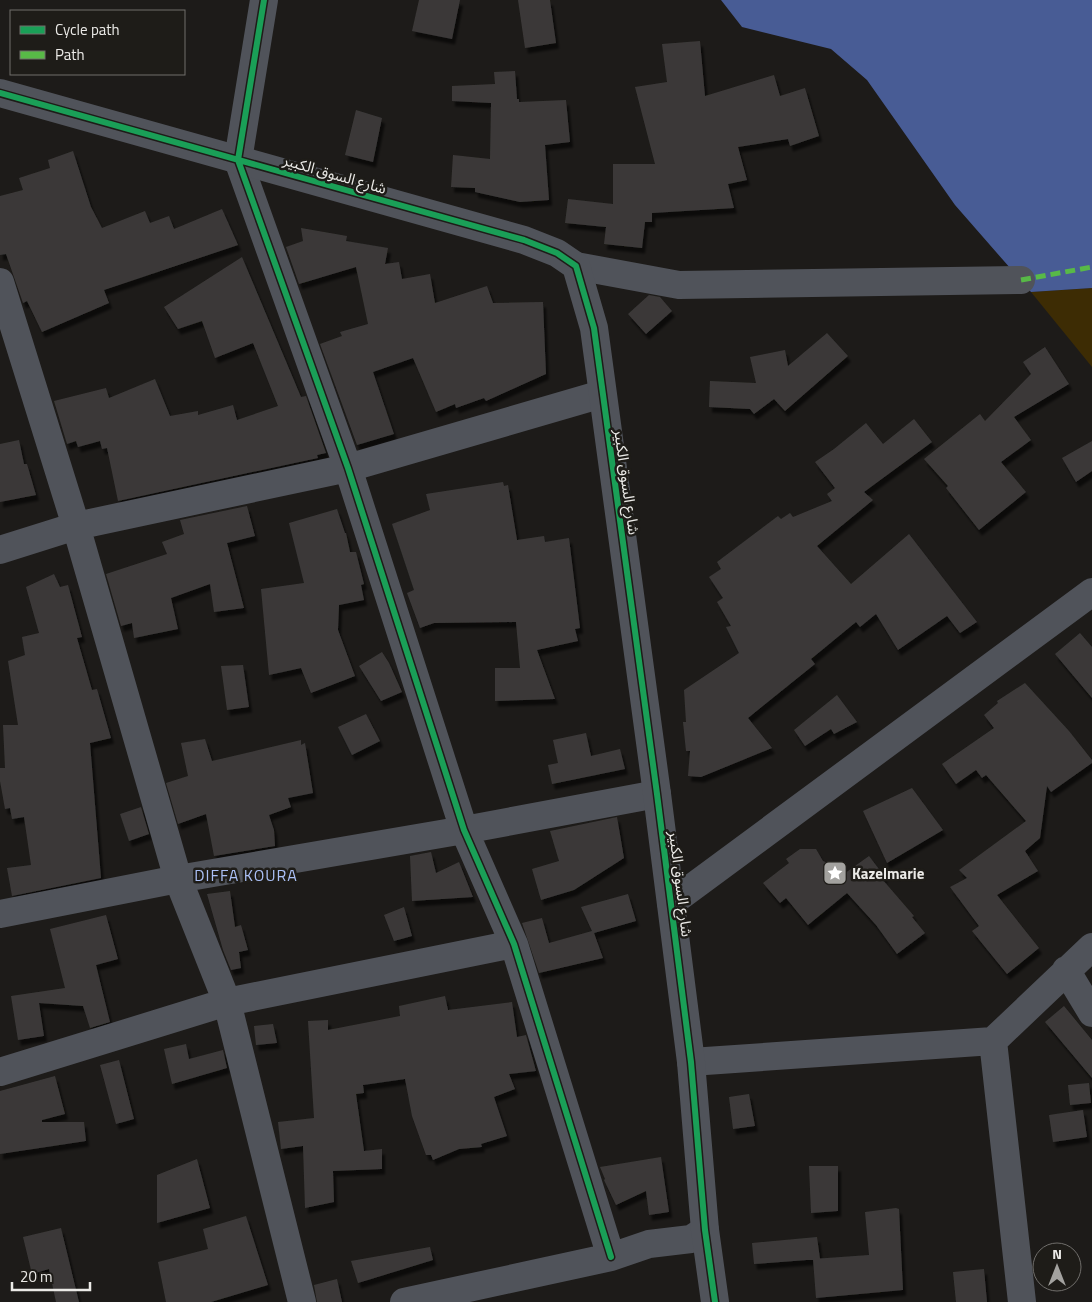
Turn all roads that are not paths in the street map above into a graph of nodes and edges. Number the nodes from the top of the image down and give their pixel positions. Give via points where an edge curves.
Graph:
1 (264, 0) edge
2 (0, 93) edge
3 (238, 160) junction
4 (576, 266) junction
5 (1021, 280) dead end
6 (0, 282) edge
7 (602, 394) junction
8 (348, 468) junction
9 (76, 526) junction
10 (0, 550) edge
11 (1092, 592) edge
12 (657, 794) junction
13 (464, 830) junction
14 (178, 879) junction
15 (671, 904) junction
16 (0, 914) edge
17 (514, 944) junction
18 (1092, 947) edge
19 (1066, 970) junction
20 (227, 1002) junction
21 (1092, 1012) edge
22 (993, 1041) junction
23 (691, 1062) junction
24 (0, 1072) edge
25 (705, 1230) junction
26 (611, 1257) junction
27 (302, 1302) edge
28 (404, 1302) edge
29 (715, 1302) edge
30 (1022, 1302) edge

1 - 3 street
2 - 3 street, شارع السوق الكبير
3 - 4 street, شارع السوق الكبير via 524,240 557,252
3 - 8 street
4 - 5 street via 679,285
4 - 7 street, شارع السوق الكبير via 594,328
6 - 9 street
7 - 8 street
7 - 12 street, شارع السوق الكبير
8 - 9 street
8 - 13 street
9 - 10 street
9 - 14 street
11 - 15 street
12 - 13 street
12 - 15 street, شارع السوق الكبير
13 - 14 street
13 - 17 street
14 - 16 street
14 - 20 street
15 - 23 street, شارع السوق الكبير
17 - 20 street
17 - 26 street
18 - 19 street
19 - 21 street
19 - 22 street
20 - 24 street
20 - 27 street
22 - 23 street
22 - 30 street
23 - 25 street, شارع السوق الكبير
25 - 26 street via 691,1239 649,1244
25 - 29 street, شارع السوق الكبير
26 - 28 street

